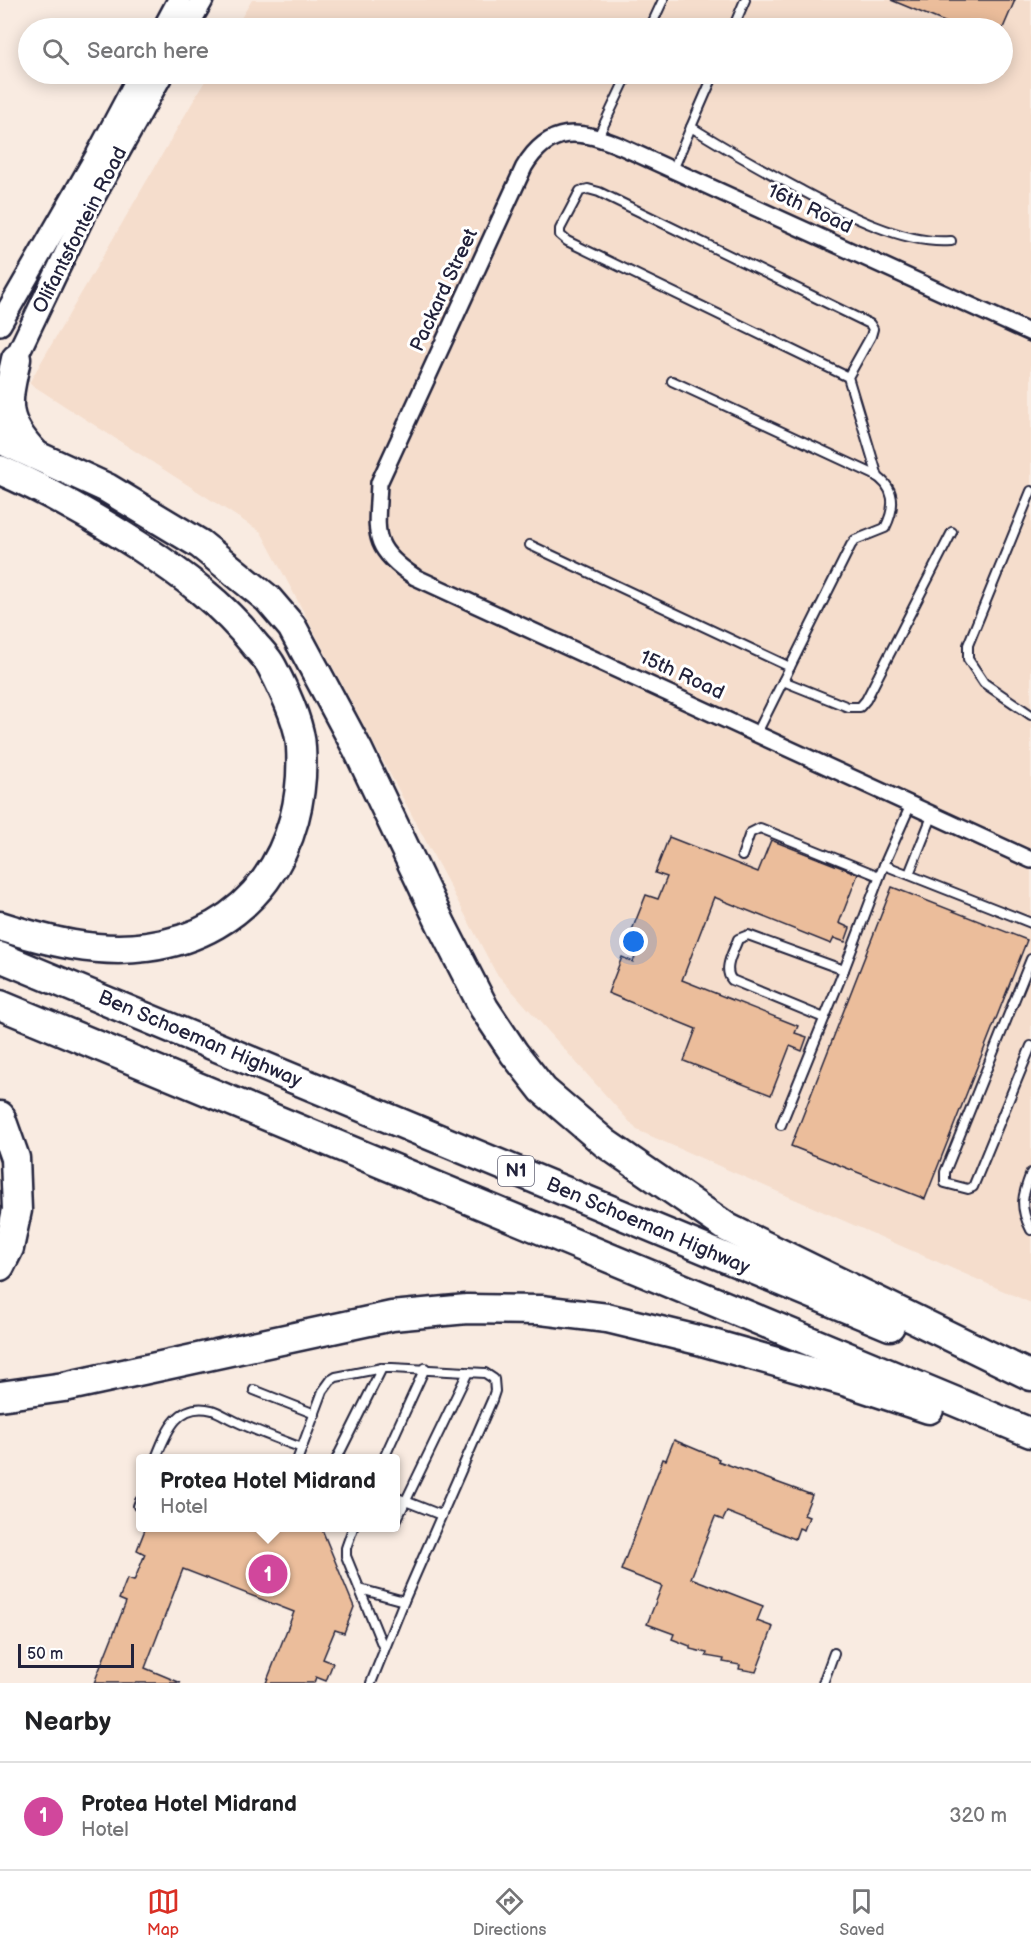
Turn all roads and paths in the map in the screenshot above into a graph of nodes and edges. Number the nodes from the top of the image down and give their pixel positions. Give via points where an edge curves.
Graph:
1 (169, 0) edge
2 (179, 0) edge
3 (202, 0) edge
4 (663, 0) edge
5 (746, 0) edge
6 (166, 18) edge
7 (169, 18) edge
8 (192, 18) edge
9 (655, 18) edge
10 (738, 18) edge
11 (135, 84) edge
12 (156, 84) edge
13 (623, 84) edge
14 (710, 84) edge
15 (691, 127) junction
16 (569, 134) joint
17 (598, 136) junction
18 (673, 170) junction
19 (951, 241) dead end
20 (0, 324) edge
21 (1031, 333) edge
22 (16, 359) junction
23 (848, 377) junction
24 (672, 381) dead end
25 (0, 386) edge
26 (0, 439) edge
27 (36, 455) junction
28 (7, 477) edge
29 (878, 477) junction
30 (379, 483) joint
31 (1031, 491) edge
32 (952, 532) dead end
33 (530, 545) dead end
34 (790, 667) junction
35 (783, 681) junction
36 (1031, 715) edge
37 (757, 733) junction
38 (911, 804) junction
39 (933, 814) junction
40 (742, 856) dead end
41 (1031, 860) edge
42 (884, 865) junction
43 (909, 874) junction
44 (879, 876) junction
45 (1031, 923) edge
46 (0, 926) edge
47 (0, 957) edge
48 (1031, 959) edge
49 (843, 970) junction
50 (0, 1005) edge
51 (824, 1018) junction
52 (1031, 1046) edge
53 (0, 1116) edge
54 (781, 1125) dead end
55 (1031, 1173) edge
56 (1031, 1230) edge
57 (0, 1266) edge
58 (382, 1368) junction
59 (425, 1368) junction
60 (468, 1372) junction
61 (1031, 1376) edge
62 (1031, 1385) edge
63 (254, 1390) dead end
64 (0, 1396) edge
65 (315, 1414) junction
66 (1031, 1433) edge
67 (1031, 1442) edge
68 (302, 1448) junction
69 (158, 1454) edge
70 (300, 1454) edge
71 (339, 1454) edge
72 (386, 1454) edge
73 (400, 1498) edge
74 (405, 1500) junction
75 (400, 1512) edge
76 (441, 1515) junction
77 (351, 1532) edge
78 (360, 1589) junction
79 (404, 1601) junction
80 (384, 1649) junction
81 (834, 1653) dead end
82 (371, 1683) edge
83 (823, 1683) edge

1 - 6 lane
2 - 7 main road
3 - 8 main road
4 - 9 lane
5 - 10 lane
11 - 20 main road, Olifantsfontein Road
12 - 22 main road, Olifantsfontein Road via 85,213
13 - 17 lane
14 - 15 lane
15 - 18 lane
15 - 19 lane via 834,207 905,236
16 - 17 street, 16th Road
16 - 30 street, Packard Street via 550,140 531,154
17 - 18 street, 16th Road
18 - 21 street, 16th Road
22 - 25 main road, Olifantsfontein Road
22 - 27 highway via 9,416 20,438
23 - 23 lane via 567,240 560,230 580,191 598,192 870,324 872,336
23 - 29 lane
24 - 29 lane
26 - 27 highway
27 - 61 highway via 107,488 200,544 268,599 292,627 358,750 484,1008 543,1090 605,1143 728,1228
28 - 46 highway via 101,522 208,596 240,626 271,665 290,704 301,746 296,814 286,845 257,891 234,913 207,930 148,947 118,950 71,945
29 - 34 lane via 888,484 890,491 891,509 886,525 851,545
30 - 37 street, 15th Road via 376,526 387,554 398,566
31 - 36 lane via 968,645 968,659 984,683
32 - 35 lane via 860,707 848,707
33 - 34 lane
34 - 35 lane
35 - 37 lane
37 - 38 street, 15th Road
38 - 39 street, 15th Road
38 - 42 lane
39 - 41 street, 15th Road
39 - 43 lane
40 - 44 lane via 750,833 760,828
42 - 43 lane
42 - 44 lane
43 - 45 lane
44 - 49 lane
47 - 62 highway, Ben Schoeman Highway / N1
48 - 52 lane via 945,1172 945,1183 973,1187
49 - 51 lane
49 - 51 lane via 748,935 738,939 727,970 732,980
50 - 66 highway, N1
51 - 54 lane
53 - 57 highway via 15,1158 17,1210 9,1248
55 - 56 lane via 1023,1194 1023,1215
58 - 59 lane
58 - 65 lane via 331,1380
58 - 71 lane
59 - 60 lane
59 - 72 lane
60 - 74 lane
60 - 76 lane via 489,1375 494,1379 495,1391
63 - 65 lane
64 - 67 highway via 64,1387 392,1316 467,1309 541,1310 607,1318 702,1341 844,1381
65 - 68 lane
68 - 69 lane via 204,1408 185,1412 175,1420
68 - 70 lane
73 - 74 lane
74 - 75 lane
74 - 76 lane
76 - 79 lane
77 - 78 lane via 346,1556
78 - 79 lane
78 - 80 lane
79 - 80 lane
80 - 82 lane
81 - 83 lane

